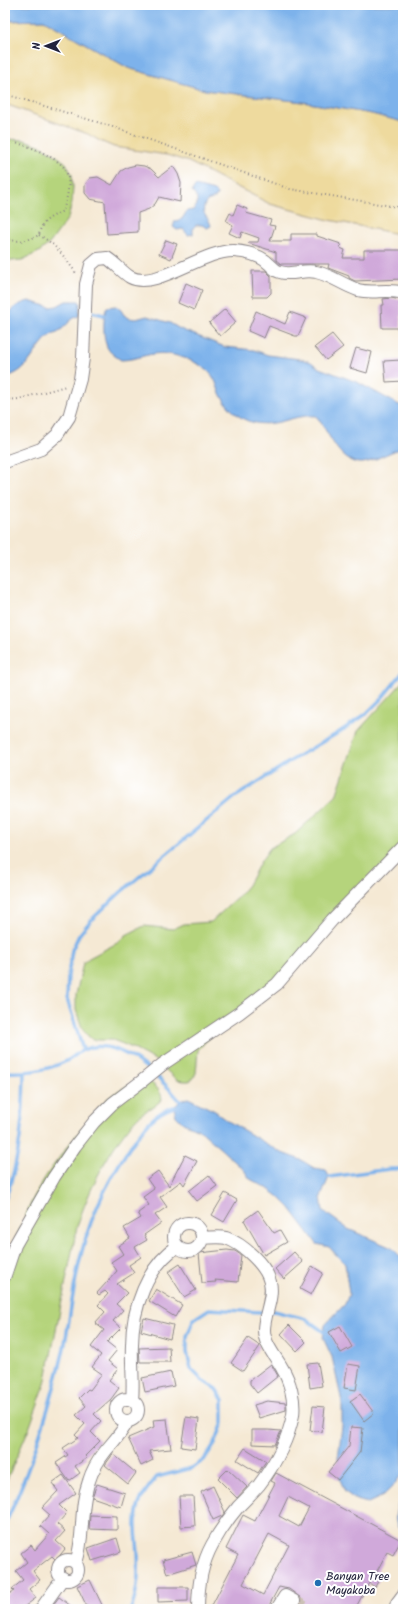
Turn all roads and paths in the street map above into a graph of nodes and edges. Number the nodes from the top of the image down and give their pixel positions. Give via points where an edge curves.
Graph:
1 (5, 94) edge
2 (5, 142) edge
3 (403, 208) edge
4 (39, 235) junction
5 (5, 238) edge
6 (77, 274) dead end
7 (403, 293) edge
8 (69, 385) dead end
9 (5, 400) edge
10 (5, 462) edge
11 (403, 847) edge
12 (202, 1238) junction
13 (178, 1246) junction
14 (5, 1275) edge
15 (132, 1400) junction
16 (128, 1422) junction
17 (403, 1595) edge
18 (294, 1601) tunnel mouth
19 (41, 1609) edge
20 (198, 1609) edge
21 (278, 1609) edge
22 (395, 1609) edge

1 - 3 path via 110,126 290,189
2 - 4 path via 40,151 65,169 69,181 62,211 43,224
4 - 5 path via 21,241
4 - 6 path via 58,248
7 - 10 lane via 364,291 316,272 279,272 251,254 233,251 215,254 154,279 141,281 130,277 107,258 98,259 91,265 86,284 83,358 80,379 69,416 57,435 41,449
8 - 9 path via 19,399
11 - 14 lane via 332,920 277,984 239,1014 163,1064 113,1102 94,1122 54,1176 15,1245
12 - 13 lane via 198,1246 191,1250
12 - 13 lane via 198,1226 186,1223 175,1232 174,1237
12 - 20 lane via 225,1238 250,1253 263,1267 270,1282 264,1332 292,1391 293,1412 289,1435 275,1462 258,1486 234,1512 211,1546 198,1587
13 - 15 lane via 156,1265 140,1301 132,1331
15 - 16 lane via 137,1405 138,1412 135,1419
15 - 16 lane via 125,1399 116,1406 118,1417
16 - 19 lane via 95,1466 88,1482 83,1503 76,1576 70,1580 64,1578
17 - 22 lane
18 - 21 lane via 285,1596

